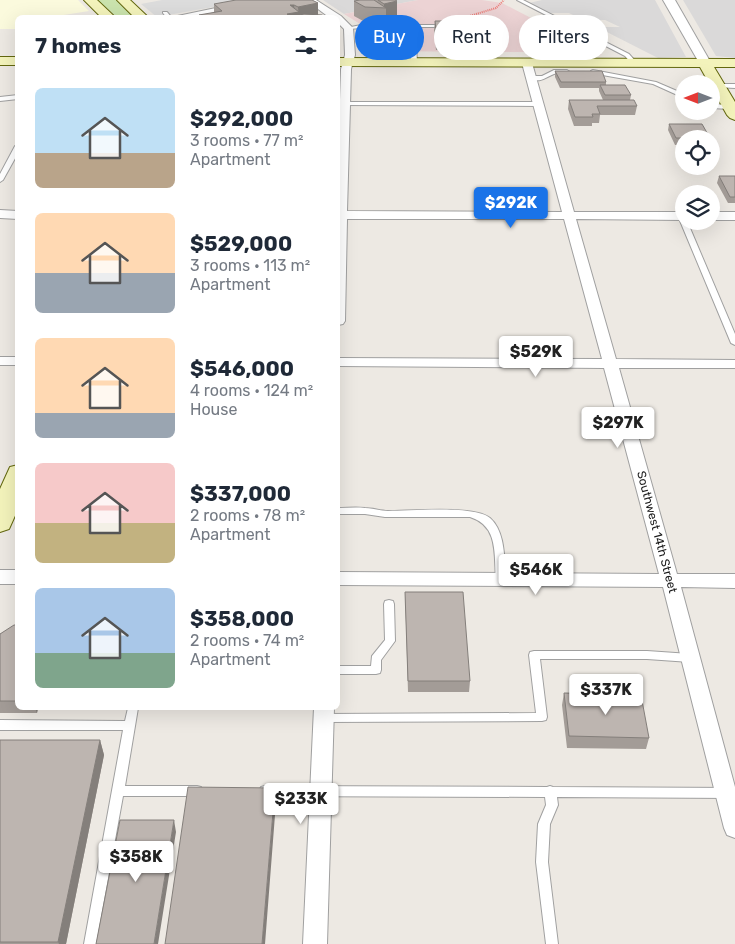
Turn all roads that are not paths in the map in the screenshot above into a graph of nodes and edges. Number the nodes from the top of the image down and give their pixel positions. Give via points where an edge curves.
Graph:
1 (90, 0) edge
2 (123, 0) edge
3 (268, 0) edge
4 (310, 0) edge
5 (519, 0) edge
6 (669, 0) edge
7 (240, 2) edge
8 (107, 15) edge
9 (140, 15) edge
10 (174, 15) edge
11 (332, 15) edge
12 (340, 21) edge
13 (348, 28) junction
14 (355, 28) edge
15 (0, 61) edge
16 (15, 62) edge
17 (343, 62) edge
18 (414, 62) joint
19 (634, 63) junction
20 (705, 63) junction
21 (735, 63) edge
22 (581, 67) junction
23 (529, 71) junction
24 (712, 75) edge
25 (720, 86) edge
26 (735, 86) edge
27 (720, 90) edge
28 (675, 92) edge
29 (15, 97) edge
30 (0, 99) edge
31 (345, 104) junction
32 (538, 104) junction
33 (732, 111) edge
34 (15, 152) edge
35 (0, 180) edge
36 (340, 196) edge
37 (0, 214) edge
38 (15, 214) edge
39 (340, 215) edge
40 (569, 216) junction
41 (675, 216) edge
42 (720, 216) edge
43 (735, 216) edge
44 (689, 230) edge
45 (735, 343) edge
46 (0, 361) edge
47 (15, 361) edge
48 (340, 362) edge
49 (610, 363) junction
50 (735, 364) edge
51 (15, 487) edge
52 (340, 511) edge
53 (0, 524) edge
54 (0, 577) edge
55 (15, 577) edge
56 (340, 579) edge
57 (501, 580) junction
58 (670, 580) junction
59 (735, 581) edge
60 (389, 604) dead end
61 (690, 658) junction
62 (340, 670) edge
63 (134, 710) edge
64 (323, 713) edge
65 (0, 726) edge
66 (130, 726) junction
67 (253, 790) edge
68 (321, 790) junction
69 (119, 791) junction
70 (205, 791) edge
71 (550, 791) junction
72 (730, 793) edge
73 (735, 828) edge
74 (90, 944) edge
75 (315, 944) edge
76 (552, 944) edge

1 - 8 main road
2 - 9 main road
3 - 7 street
4 - 11 street
5 - 19 lane via 627,55
6 - 20 street
7 - 10 street
12 - 13 street
13 - 14 lane
13 - 17 street
15 - 16 main road
17 - 18 main road
17 - 31 street via 346,69
18 - 23 main road
19 - 20 main road
19 - 22 main road
20 - 21 main road
20 - 24 main road
22 - 23 main road
22 - 28 lane via 587,72 654,82
23 - 32 street, Southwest 14th Street
25 - 26 lane
27 - 33 main road
29 - 30 lane
31 - 32 lane
31 - 36 street
32 - 40 street, Southwest 14th Street
34 - 35 lane
37 - 38 street
39 - 40 street
40 - 41 street
40 - 49 street, Southwest 14th Street
42 - 43 street
44 - 45 lane
46 - 47 street
48 - 49 street
49 - 50 street
49 - 58 street, Southwest 14th Street
51 - 53 main road
52 - 57 lane via 470,514 482,518 494,532
54 - 55 street
56 - 57 street
57 - 58 street
58 - 59 street
58 - 61 street, Southwest 14th Street
60 - 62 lane via 390,642 376,659 376,670
61 - 64 lane via 534,655 542,717
61 - 72 street, Southwest 14th Street
63 - 66 lane
64 - 68 street
65 - 66 lane
66 - 69 lane
67 - 68 lane
68 - 71 lane
68 - 75 street
69 - 70 lane
69 - 74 lane
71 - 72 lane
71 - 76 lane via 552,805 544,824 542,862
72 - 73 street, Southwest 14th Street

